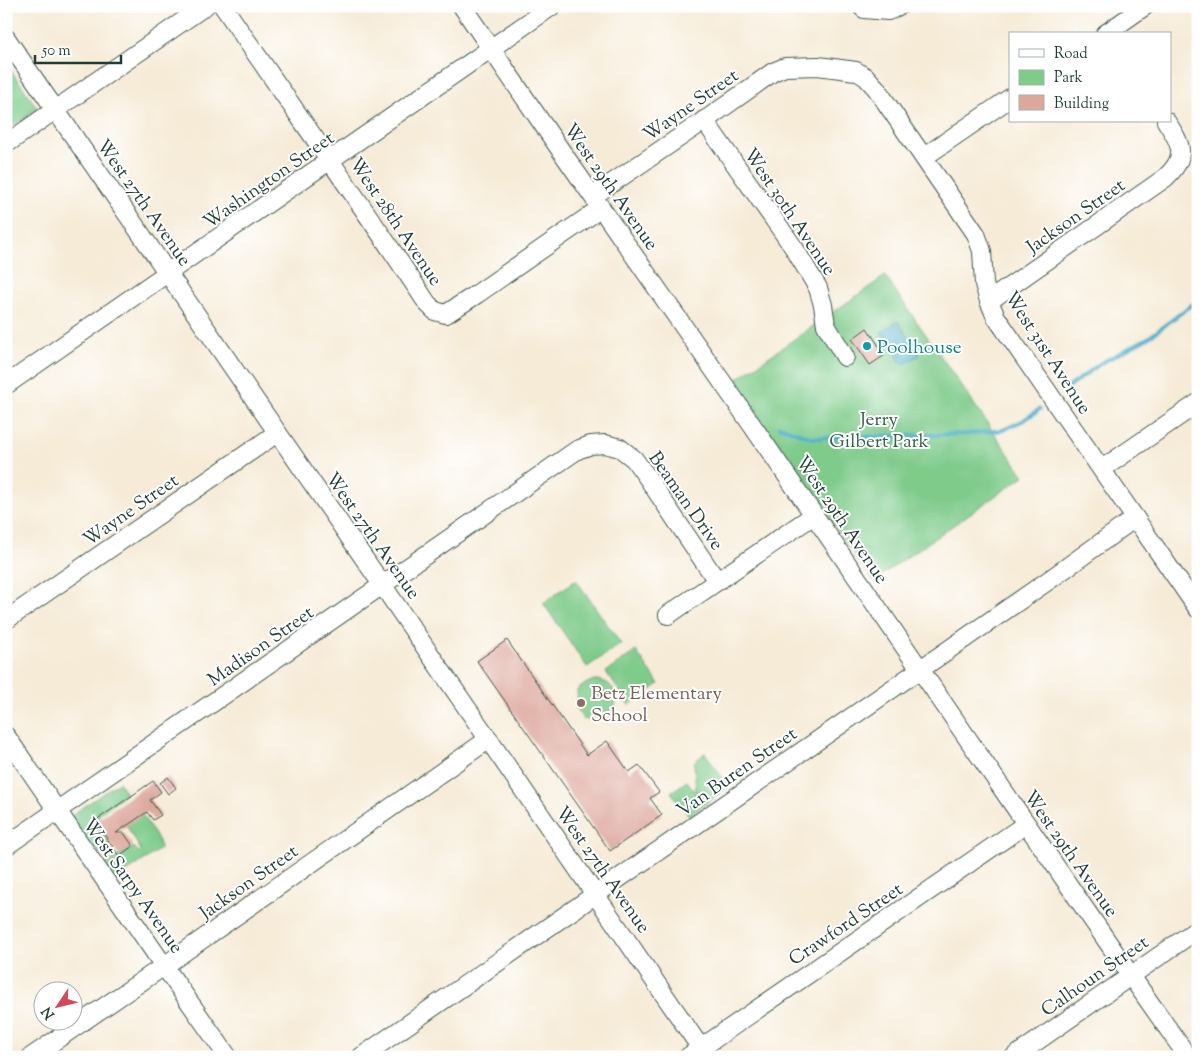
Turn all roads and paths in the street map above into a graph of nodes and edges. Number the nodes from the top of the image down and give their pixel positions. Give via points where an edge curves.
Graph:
1 (205, 6) edge
2 (223, 6) edge
3 (462, 6) edge
4 (861, 6) edge
5 (900, 6) edge
6 (1145, 6) edge
7 (542, 9) edge
8 (1108, 32) edge
9 (6, 38) edge
10 (492, 49) junction
11 (818, 66) joint
12 (1009, 99) edge
13 (56, 110) junction
14 (704, 120) junction
15 (1167, 122) edge
16 (6, 144) edge
17 (924, 157) junction
18 (330, 161) junction
19 (597, 202) junction
20 (168, 273) junction
21 (989, 301) junction
22 (435, 311) joint
23 (846, 357) dead end
24 (6, 385) edge
25 (1198, 404) edge
26 (278, 433) junction
27 (1102, 469) junction
28 (538, 478) joint
29 (814, 515) junction
30 (1135, 518) junction
31 (717, 581) junction
32 (383, 584) junction
33 (1198, 609) edge
34 (668, 615) dead end
35 (6, 620) edge
36 (920, 669) junction
37 (6, 736) edge
38 (489, 739) junction
39 (57, 811) junction
40 (1026, 824) junction
41 (6, 846) edge
42 (596, 895) junction
43 (1198, 929) edge
44 (164, 966) junction
45 (1131, 976) junction
46 (699, 1054) edge
47 (31, 1057) edge
48 (228, 1057) edge
49 (361, 1057) edge
50 (1014, 1057) edge
51 (1188, 1057) edge

1 - 13 street
2 - 18 street, West 28th Avenue
3 - 10 street, West 29th Avenue
4 - 5 street via 888,11
6 - 8 street
7 - 10 street, Washington Street
9 - 13 street, West 27th Avenue
10 - 18 street, Washington Street
10 - 19 street, West 29th Avenue
11 - 14 street, Wayne Street via 785,67 773,72
11 - 17 street, West 31st Avenue via 856,71 866,77
12 - 17 street
13 - 16 street
13 - 20 street, West 27th Avenue
14 - 19 street, Wayne Street
14 - 23 street, West 30th Avenue via 794,248 818,288 826,325
15 - 21 street, Jackson Street via 1180,150 1176,168
17 - 21 street, West 31st Avenue via 976,234 982,251 984,284
18 - 20 street, Washington Street
18 - 22 street, West 28th Avenue
19 - 22 street, Wayne Street via 478,294 446,314
19 - 29 street, West 29th Avenue
20 - 24 street, Washington Street
20 - 26 street, West 27th Avenue
21 - 27 street, West 31st Avenue via 996,317
25 - 27 street
26 - 32 street, West 27th Avenue
26 - 35 street, Wayne Street
27 - 30 street, West 31st Avenue
28 - 31 street, Beaman Drive via 577,450 605,444 620,448 643,471
28 - 32 street, Madison Street
29 - 31 street
29 - 36 street, West 29th Avenue
30 - 33 street, West 31st Avenue
30 - 36 street, Van Buren Street
31 - 34 street
32 - 38 street, West 27th Avenue
32 - 39 street, Madison Street
36 - 40 street, West 29th Avenue
36 - 42 street, Van Buren Street
37 - 39 street, West Sarpy Avenue
38 - 42 street, West 27th Avenue
38 - 44 street, Jackson Street
39 - 41 street, Madison Street
39 - 44 street, West Sarpy Avenue
40 - 45 street, West 29th Avenue
40 - 46 street, Crawford Street
42 - 46 street, West 27th Avenue
42 - 49 street, Van Buren Street
43 - 45 street, Calhoun Street
44 - 47 street, Jackson Street
44 - 48 street, West Sarpy Avenue
45 - 50 street, Calhoun Street
45 - 51 street, West 29th Avenue

